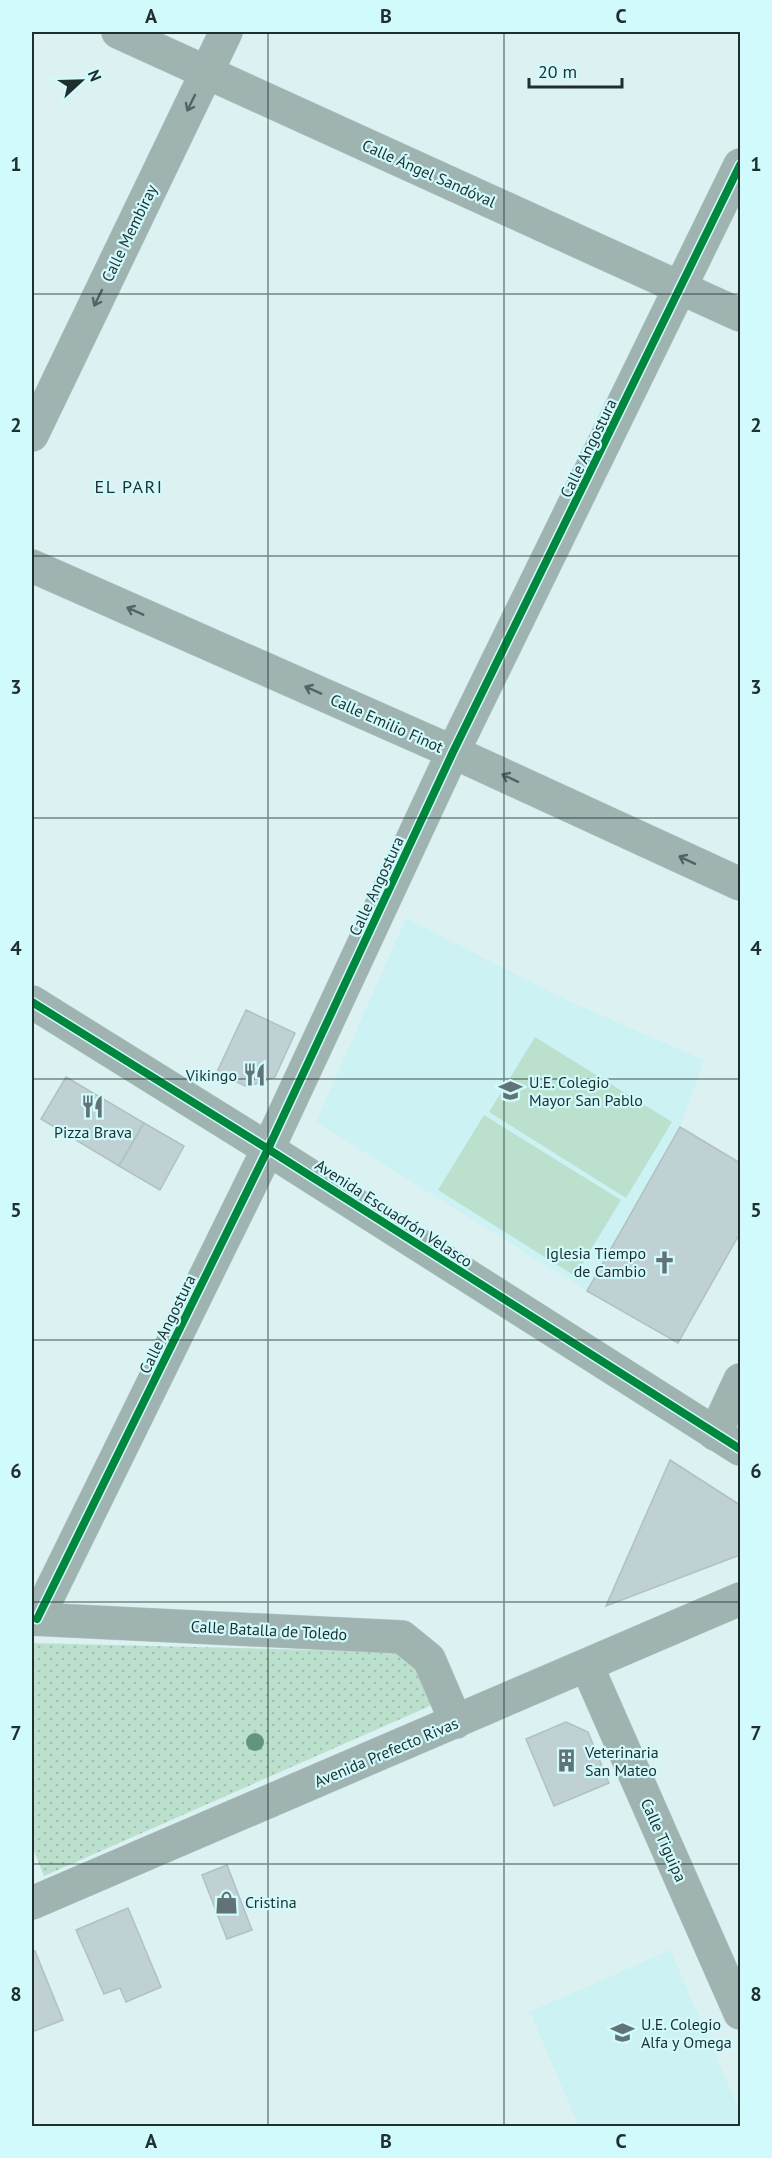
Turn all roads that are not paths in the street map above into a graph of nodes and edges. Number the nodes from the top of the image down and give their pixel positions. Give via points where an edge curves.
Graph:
1 (118, 32) edge
2 (226, 32) edge
3 (207, 72) junction
4 (741, 165) edge
5 (682, 288) junction
6 (741, 315) edge
7 (32, 435) edge
8 (32, 566) edge
9 (453, 752) junction
10 (741, 884) edge
11 (32, 1002) edge
12 (268, 1149) junction
13 (741, 1380) edge
14 (728, 1442) edge
15 (741, 1599) edge
16 (34, 1619) edge
17 (587, 1666) junction
18 (456, 1722) junction
19 (32, 1903) edge
20 (741, 2013) edge

1 - 3 street, Calle Ángel Sandóval
2 - 3 street, Calle Membiray
3 - 5 street, Calle Ángel Sandóval
3 -> 7 street, Calle Membiray
4 - 5 street, Calle Angostura
5 - 6 street, Calle Ángel Sandóval
5 - 9 street, Calle Angostura
9 -> 8 street, Calle Emilio Finot
10 -> 9 street, Calle Emilio Finot
9 - 12 street, Calle Angostura
11 - 12 street, Avenida Escuadrón Velasco
12 - 14 street, Avenida Escuadrón Velasco
12 - 16 street, Calle Angostura
13 - 14 street
15 - 17 street, Avenida Prefecto Rivas
16 - 18 street, Calle Batalla de Toledo via 402,1637 429,1659
17 - 18 street, Avenida Prefecto Rivas
17 - 20 street, Calle Tiguipa
18 - 19 street, Avenida Prefecto Rivas

